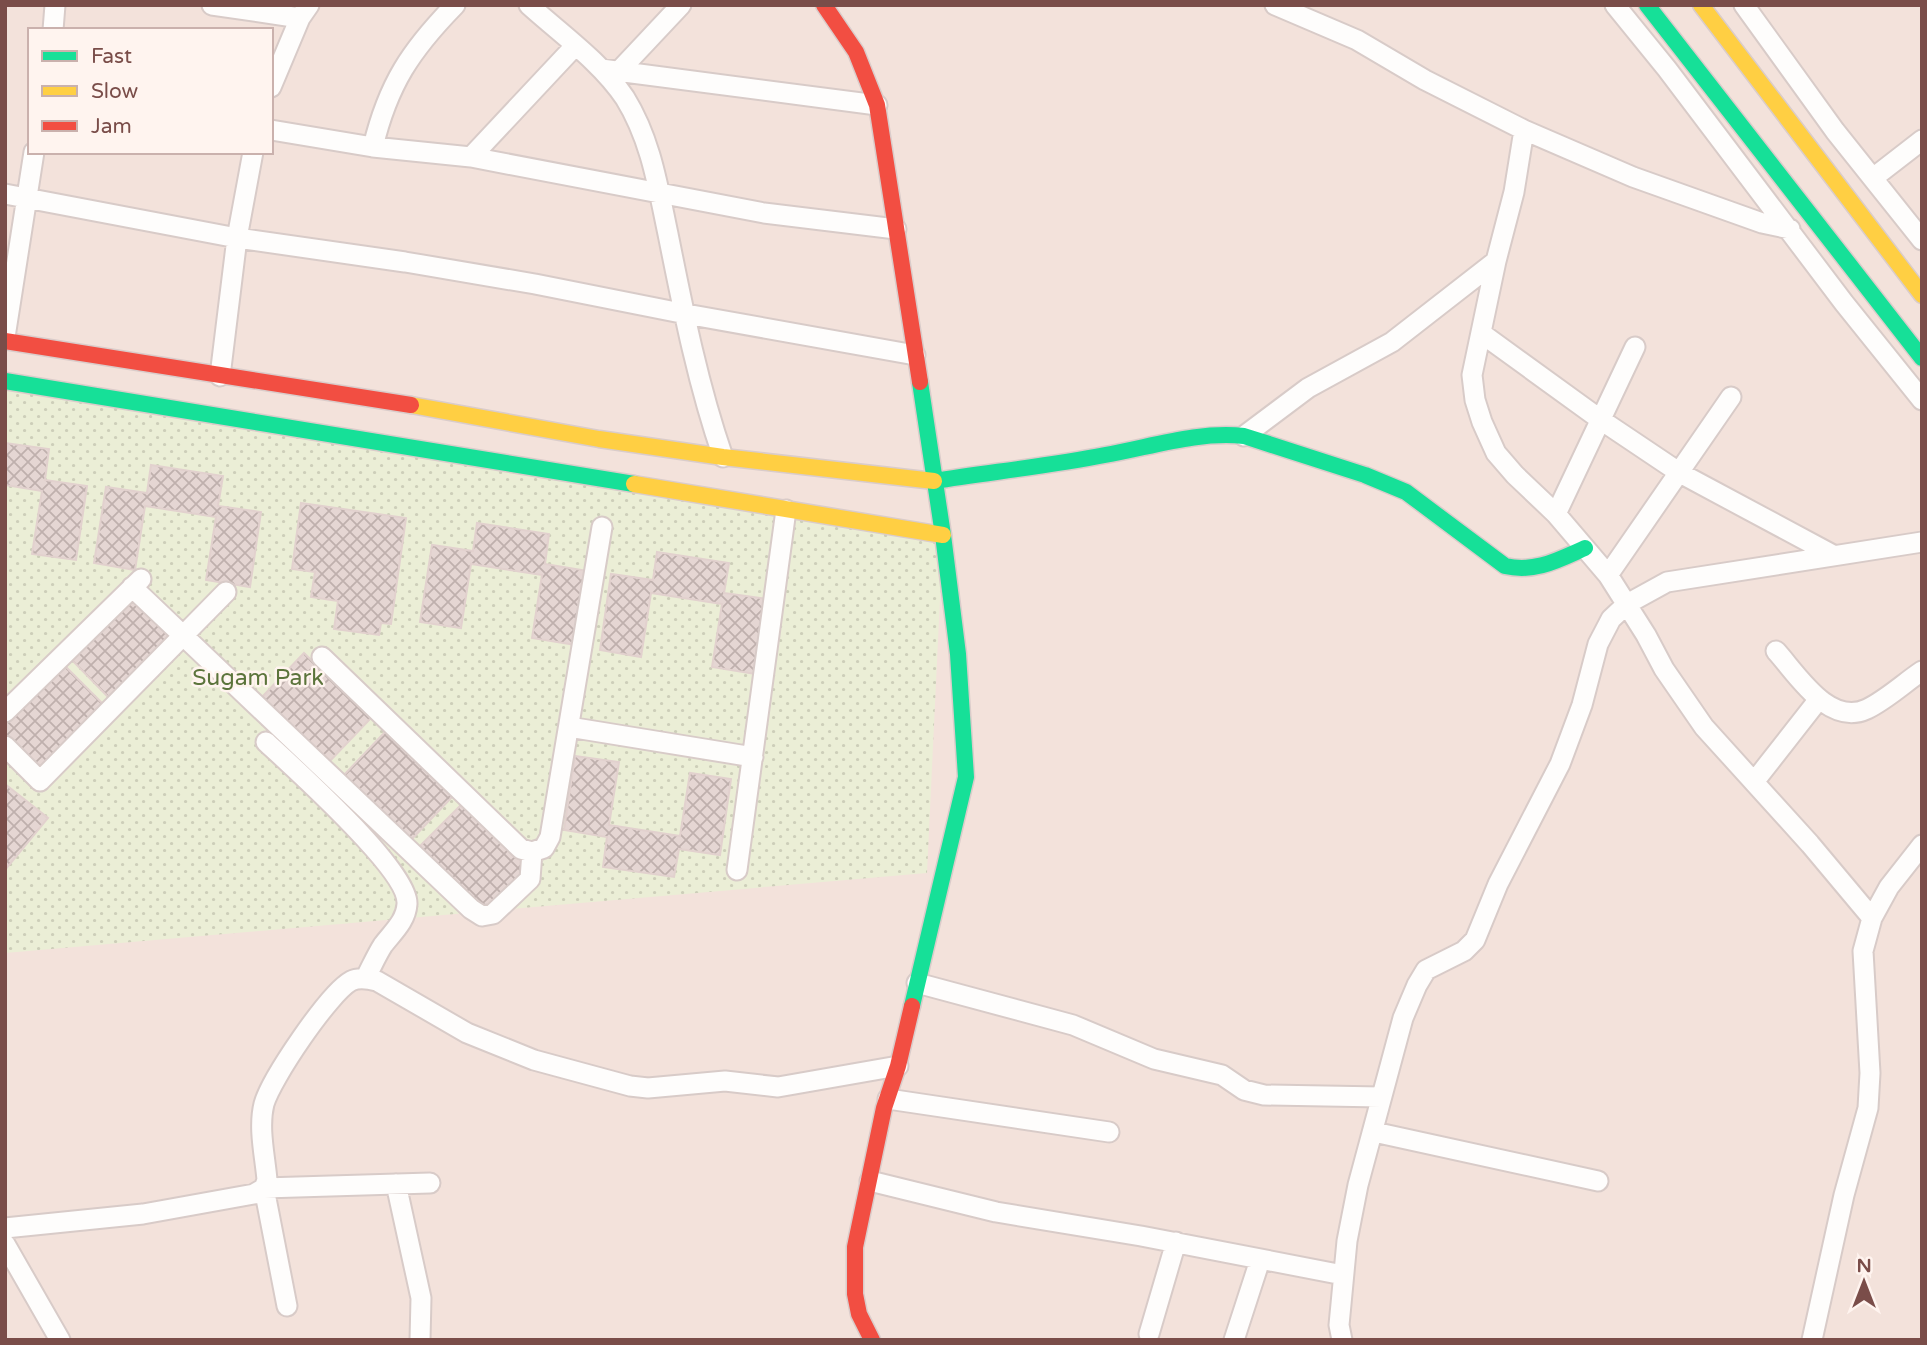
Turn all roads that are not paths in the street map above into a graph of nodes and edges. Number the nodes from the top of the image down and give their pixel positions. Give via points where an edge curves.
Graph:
1 (55, 5) edge
2 (212, 5) edge
3 (455, 5) edge
4 (529, 5) edge
5 (681, 5) edge
6 (824, 5) edge
7 (1275, 5) edge
8 (1615, 5) edge
9 (1647, 5) edge
10 (1701, 5) edge
11 (1744, 5) edge
12 (304, 12) edge
13 (53, 28) edge
14 (575, 46) junction
15 (610, 70) junction
16 (273, 82) edge
17 (877, 105) junction
18 (273, 130) edge
19 (1524, 130) junction
20 (1922, 140) edge
21 (373, 146) junction
22 (34, 154) edge
23 (253, 154) edge
24 (471, 157) junction
25 (1873, 178) junction
26 (660, 192) junction
27 (5, 194) edge
28 (26, 197) junction
29 (896, 229) junction
30 (1790, 229) junction
31 (237, 238) junction
32 (1922, 240) edge
33 (1496, 261) junction
34 (1922, 295) edge
35 (686, 314) junction
36 (1481, 333) junction
37 (5, 339) edge
38 (1635, 347) dead end
39 (915, 355) junction
40 (1922, 358) edge
41 (220, 376) junction
42 (5, 381) edge
43 (1731, 397) dead end
44 (1922, 400) edge
45 (1601, 420) junction
46 (1244, 436) junction
47 (723, 457) junction
48 (1680, 473) junction
49 (934, 481) junction
50 (786, 510) junction
51 (1556, 514) junction
52 (602, 527) dead end
53 (943, 535) junction
54 (1922, 542) edge
55 (1585, 548) junction
56 (1833, 555) junction
57 (1608, 575) junction
58 (226, 592) dead end
59 (1627, 604) junction
60 (184, 636) junction
61 (1776, 651) dead end
62 (322, 657) dead end
63 (1922, 671) edge
64 (1819, 699) junction
65 (5, 712) edge
66 (569, 727) junction
67 (266, 742) dead end
68 (5, 746) edge
69 (752, 757) junction
70 (1754, 782) junction
71 (1922, 845) edge
72 (532, 852) junction
73 (737, 870) dead end
74 (1872, 918) junction
75 (365, 979) junction
76 (917, 983) junction
77 (898, 1066) junction
78 (1381, 1097) junction
79 (888, 1099) junction
80 (1109, 1132) dead end
81 (1374, 1132) junction
82 (870, 1181) junction
83 (1598, 1181) dead end
84 (430, 1183) dead end
85 (396, 1184) junction
86 (264, 1188) junction
87 (5, 1228) edge
88 (1176, 1242) junction
89 (5, 1244) edge
90 (1260, 1260) junction
91 (1343, 1275) junction
92 (287, 1306) dead end
93 (1149, 1334) dead end
94 (60, 1340) edge
95 (419, 1340) edge
96 (872, 1340) edge
97 (1234, 1340) edge
98 (1342, 1340) edge
99 (1812, 1340) edge

1 - 13 street
2 - 12 street
3 - 21 street via 429,31 401,71
4 - 14 street
5 - 15 street
6 - 17 main road via 863,63
7 - 19 street via 1357,40
8 - 30 street
9 - 40 main road
10 - 34 main road
11 - 25 street
12 - 16 street
14 - 15 street
14 - 24 street
15 - 17 street
15 - 26 street via 646,140
17 - 29 main road
18 - 21 street
19 - 30 street via 1633,177
19 - 33 street
20 - 25 street
21 - 24 street
22 - 28 street
23 - 31 street
24 - 26 street
25 - 32 street
26 - 29 street via 764,213
26 - 35 street
27 - 28 street
28 - 31 street
28 - 37 street
29 - 39 main road
30 - 44 street
31 - 35 street via 483,275
31 - 41 street
33 - 36 street
33 - 46 street via 1392,342 1308,388
35 - 39 street
35 - 47 street
36 - 45 street
36 - 51 street via 1472,375 1482,422 1496,453
37 - 41 main road
38 - 45 street
39 - 49 main road
41 - 47 main road
42 - 50 main road
43 - 48 street
45 - 48 street
45 - 51 street
46 - 49 main road via 1208,435
46 - 55 main road via 1406,492 1505,566 1517,570 1531,571
47 - 49 main road
48 - 56 street
48 - 57 street
49 - 53 main road
50 - 53 main road
50 - 69 street
51 - 55 street
52 - 66 street
53 - 76 main road via 958,654 966,777
54 - 56 street
55 - 57 street
56 - 59 street via 1683,579
57 - 59 street
58 - 60 street
59 - 70 street via 1704,727
59 - 78 street via 1604,630 1560,764 1498,884 1475,940 1464,951 1426,970 1417,985
60 - 65 street via 137,583
60 - 68 street via 40,781
60 - 72 street via 482,916 493,914 530,879
61 - 64 street
62 - 72 street via 522,849
63 - 64 street via 1860,712 1834,708
64 - 70 street
66 - 69 street
66 - 72 street via 550,836 544,848
67 - 75 street via 325,796 404,888 403,920
69 - 73 street
70 - 74 street
71 - 74 street
74 - 99 street via 1863,951 1868,1108
75 - 77 street via 377,981 467,1033 534,1060 630,1086 725,1081 778,1087
75 - 86 street via 352,980 340,989 270,1086 262,1126
76 - 77 main road
76 - 78 street via 1073,1025 1154,1059 1222,1075 1244,1090 1264,1095
77 - 79 main road
78 - 81 street
79 - 80 street
79 - 82 main road
81 - 83 street
81 - 91 street via 1358,1185
82 - 88 street via 996,1212
82 - 96 main road via 855,1247 855,1294
84 - 85 street
85 - 86 street
85 - 95 street via 421,1298
86 - 87 street via 254,1194 144,1214
86 - 92 street
88 - 90 street
88 - 93 street
89 - 94 street
90 - 91 street
90 - 97 street
91 - 98 street

